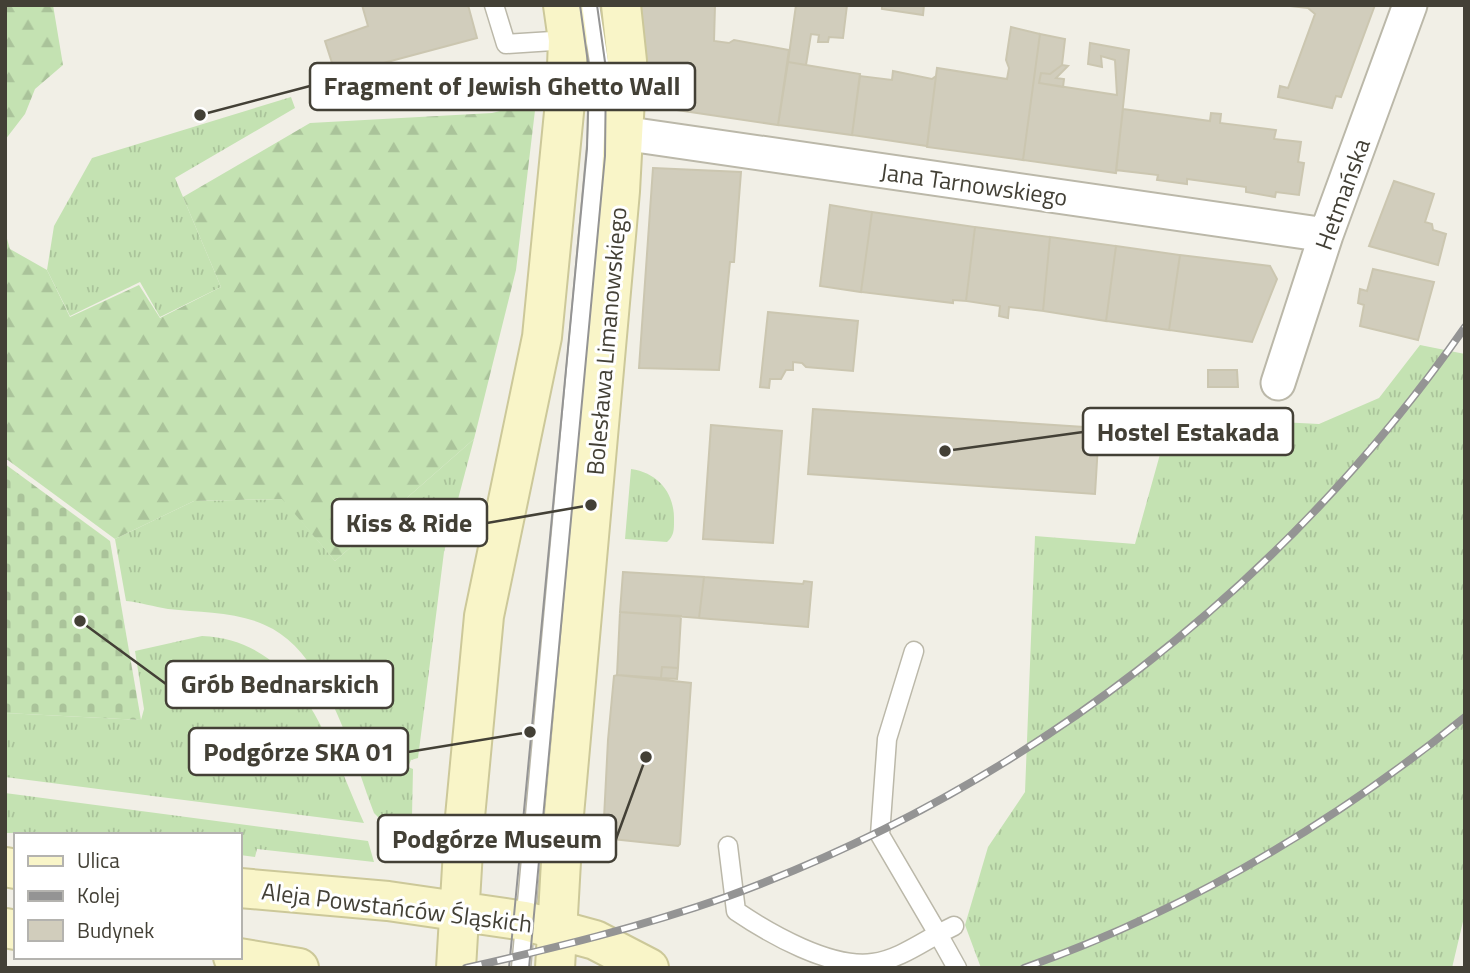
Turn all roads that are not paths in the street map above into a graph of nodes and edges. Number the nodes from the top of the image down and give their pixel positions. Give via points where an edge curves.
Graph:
1 (494, 5) edge
2 (590, 5) edge
3 (621, 5) edge
4 (1410, 5) edge
5 (566, 22) edge
6 (622, 133) junction
7 (1326, 235) junction
8 (1278, 383) dead end
9 (914, 651) dead end
10 (728, 846) dead end
11 (242, 888) edge
12 (459, 912) junction
13 (540, 924) junction
14 (946, 930) junction
15 (242, 958) edge
16 (299, 968) edge
17 (456, 968) edge
18 (521, 968) edge
19 (555, 968) edge
20 (649, 968) edge
21 (957, 968) edge

1 - 5 lane via 506,44
2 - 13 lane via 600,68 597,140 532,823
3 - 6 street, Bolesława Limanowskiego via 627,61
4 - 7 street, Hetmańska
5 - 12 street via 566,92 542,337 484,616
6 - 7 street, Jana Tarnowskiego
6 - 13 street, Bolesława Limanowskiego
7 - 8 street, Hetmańska
9 - 14 lane via 887,739 880,835
10 - 14 lane via 736,911 763,929 825,956 872,963 897,956
11 - 12 street, Aleja Powstańców Śląskich
12 - 13 street, Aleja Powstańców Śląskich
12 - 17 street
13 - 18 lane
13 - 19 street, Bolesława Limanowskiego
13 - 20 street, Aleja Powstańców Śląskich via 595,940
14 - 21 lane
15 - 16 street

